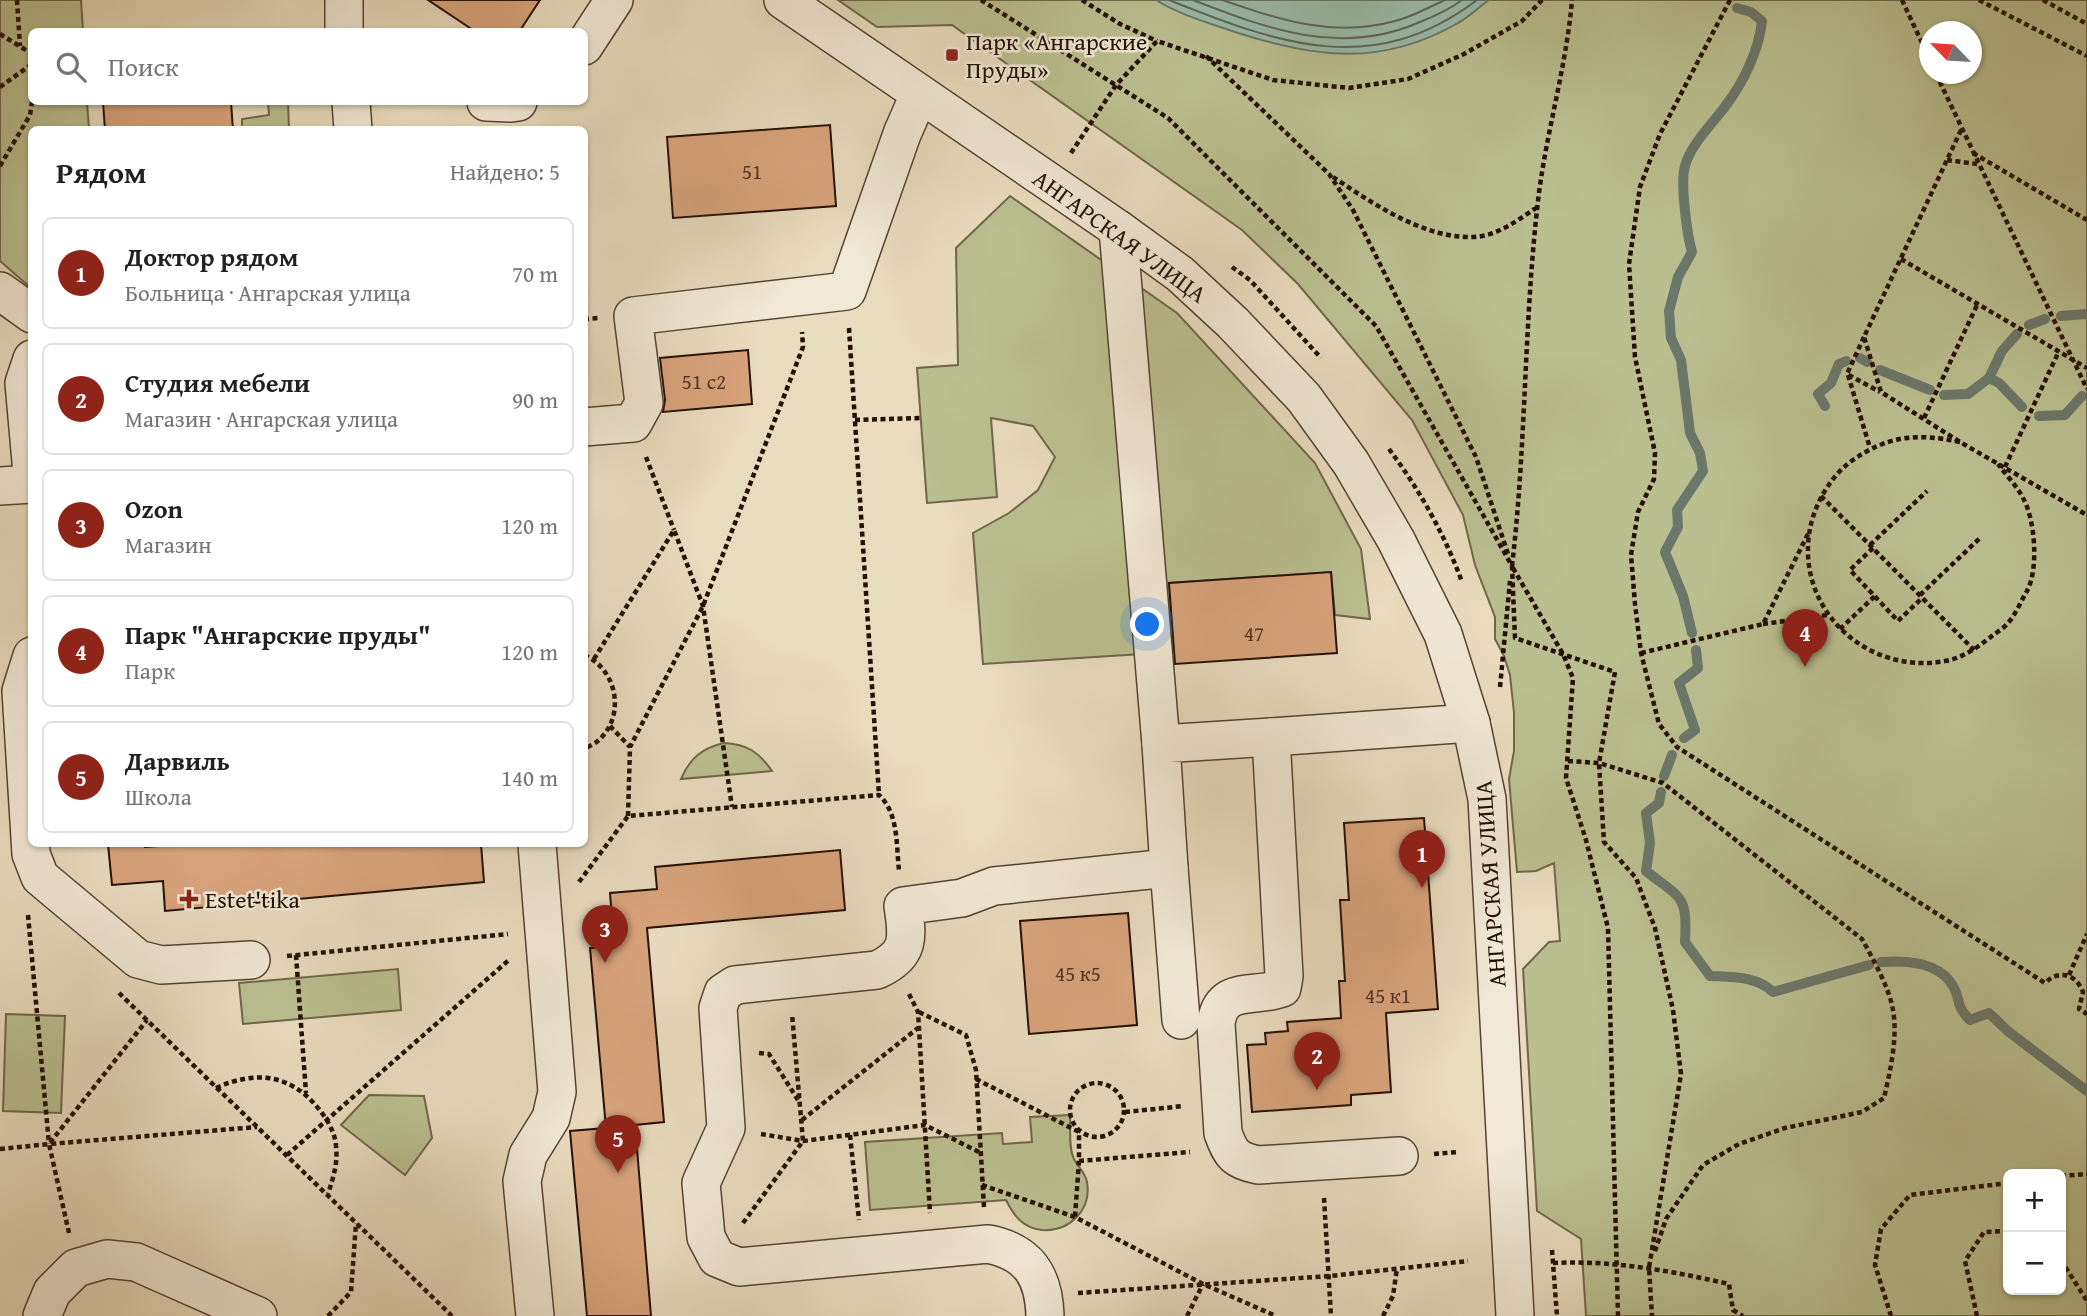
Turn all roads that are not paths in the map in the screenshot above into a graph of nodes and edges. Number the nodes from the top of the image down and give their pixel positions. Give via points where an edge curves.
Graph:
1 (614, 0) edge
2 (783, 0) edge
3 (588, 40) edge
4 (919, 95) junction
5 (351, 105) edge
6 (353, 126) edge
7 (1118, 229) junction
8 (0, 291) edge
9 (28, 311) edge
10 (28, 371) edge
11 (588, 426) edge
12 (28, 428) edge
13 (28, 484) edge
14 (0, 486) edge
15 (28, 669) edge
16 (1471, 723) junction
17 (1271, 737) junction
18 (1161, 744) junction
19 (28, 805) edge
20 (31, 847) edge
21 (537, 847) edge
22 (1169, 868) junction
23 (251, 960) road end
24 (1181, 1020) dead end
25 (1399, 1156) dead end
26 (1045, 1306) edge
27 (41, 1316) edge
28 (258, 1316) edge
29 (535, 1316) edge
30 (1515, 1316) edge

1 - 3 street
2 - 4 street, АНГАРСКАЯ УЛИЦА
4 - 7 street, АНГАРСКАЯ УЛИЦА
4 - 11 street via 847,291 633,316 644,404 633,423
5 - 6 street
7 - 16 street, АНГАРСКАЯ УЛИЦА via 1180,274 1233,323 1304,398 1351,463 1443,634
7 - 18 street
8 - 9 street
10 - 12 street via 24,383
13 - 14 street
15 - 19 street via 21,691
16 - 17 street
16 - 30 street, АНГАРСКАЯ УЛИЦА via 1487,799
17 - 18 street
17 - 25 street via 1284,976 1282,988 1237,995 1217,1010 1223,1133 1240,1161 1258,1165
18 - 22 street
20 - 23 street via 40,877 138,959 162,965
21 - 29 street via 557,1092 551,1118 528,1155 522,1181
22 - 24 street
22 - 26 street via 995,886 962,898 903,906 908,935 892,963 877,970 734,985 723,993 718,1009 726,1128 701,1183 706,1237 717,1258 739,1267 988,1244 1023,1257 1037,1276
27 - 28 street via 52,1292 76,1268 107,1259 136,1262

